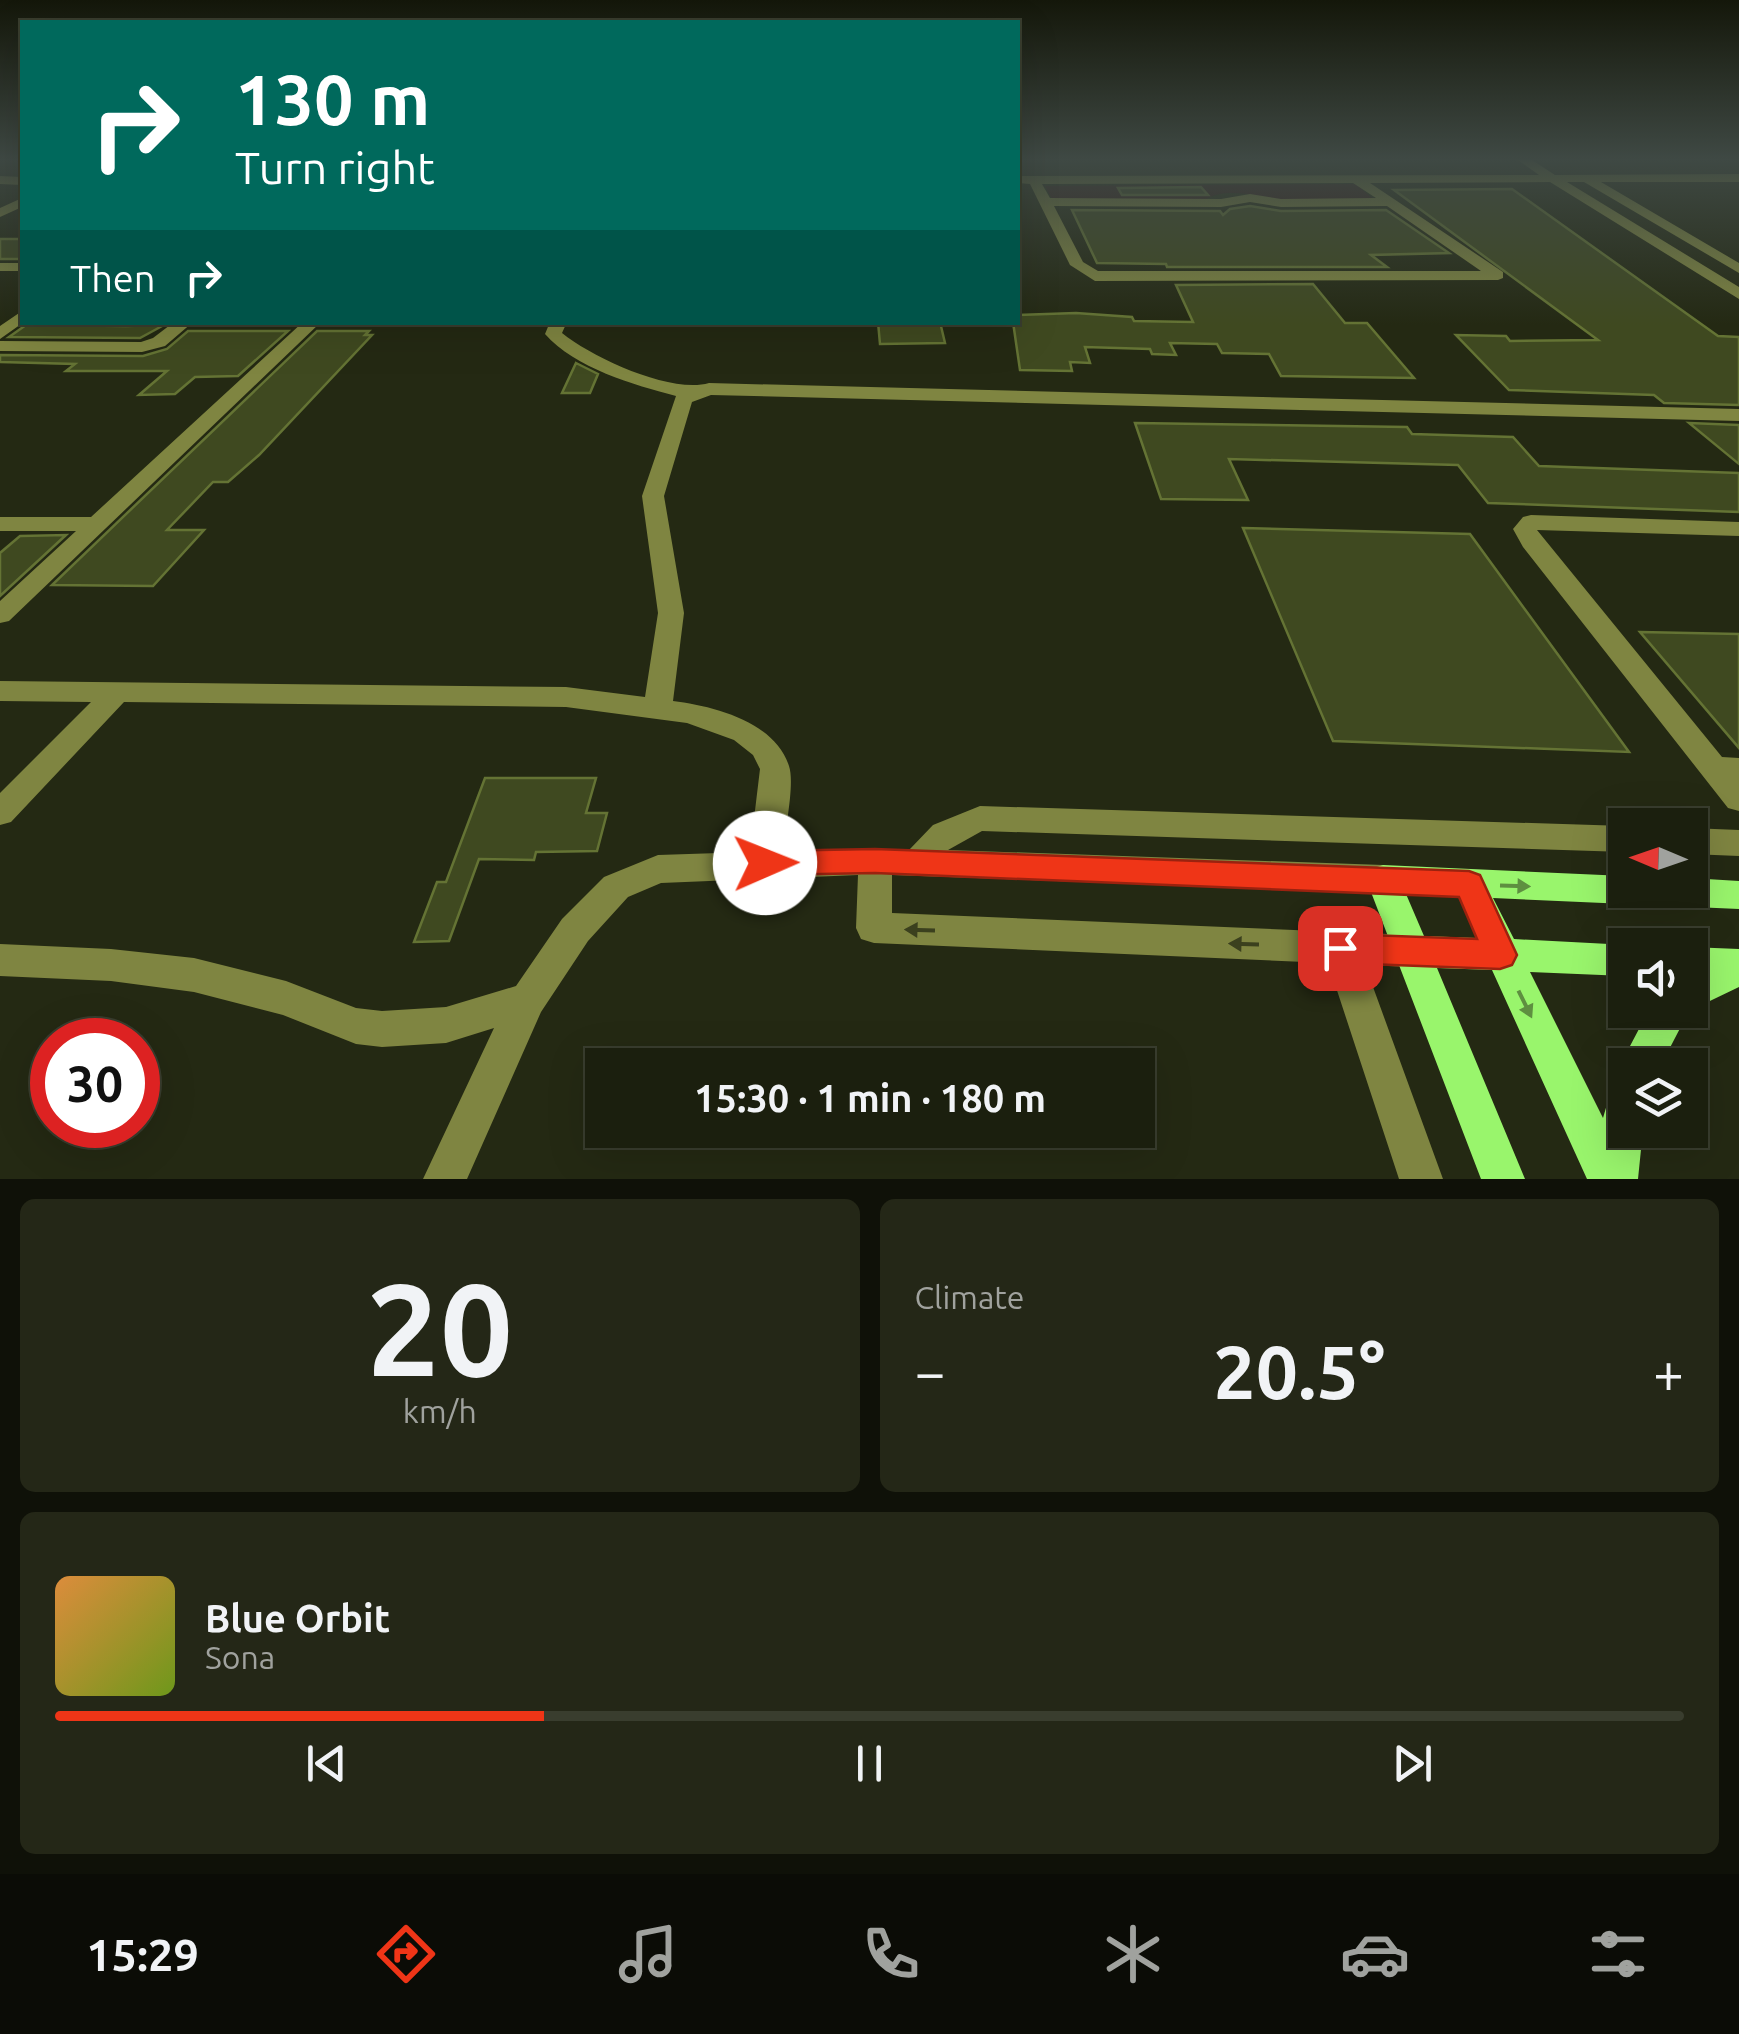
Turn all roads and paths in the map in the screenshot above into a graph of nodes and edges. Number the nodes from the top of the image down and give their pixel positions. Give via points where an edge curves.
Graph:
1 (1050, 215) edge
2 (1408, 215) edge
3 (1612, 215) edge
4 (1649, 215) edge
5 (1739, 269) edge
6 (1739, 294) edge
7 (20, 318) edge
8 (181, 325) edge
9 (310, 325) edge
10 (557, 325) edge
11 (0, 334) edge
12 (0, 346) edge
13 (690, 394) junction
14 (1739, 415) edge
15 (0, 524) edge
16 (96, 524) junction
17 (1739, 529) edge
18 (0, 615) edge
19 (0, 692) edge
20 (114, 695) junction
21 (658, 706) junction
22 (1726, 768) edge
23 (1739, 799) edge
24 (0, 813) edge
25 (1608, 838) edge
26 (1708, 842) edge
27 (1739, 843) edge
28 (875, 861) junction
29 (765, 863) junction
30 (919, 863) junction
31 (1383, 879) junction
32 (1469, 884) junction
33 (1739, 895) edge
34 (1340, 948) junction
35 (1412, 951) junction
36 (1500, 955) junction
37 (1608, 959) edge
38 (0, 960) edge
39 (1708, 964) edge
40 (1739, 967) edge
41 (1708, 984) edge
42 (528, 1000) junction
43 (1618, 1148) edge
44 (446, 1179) edge
45 (1421, 1179) edge
46 (1503, 1179) edge
47 (1613, 1179) edge

1 - 2 street via 1077,265 1095,276 1498,275
3 - 6 street
4 - 5 street
7 - 11 street
8 - 12 street via 142,346
9 - 16 street
10 - 13 street via 553,334 562,342 616,370
13 - 14 street
13 - 21 street via 653,496 671,613
15 - 16 street
16 - 18 street
17 - 22 street via 1531,522 1525,530
19 - 20 street
20 - 21 street via 566,697
20 - 24 street
21 - 29 street via 715,720 765,748 775,784
22 - 23 street
25 - 30 street via 980,818 948,830
26 - 27 street
28 - 29 street
28 - 30 street
34 -> 28 street via 874,928
29 - 42 street via 658,869 616,887 575,930
30 - 31 street
31 - 32 main road
31 - 35 main road
32 -> 33 main road
32 - 36 main road
34 - 35 street
34 - 45 street
35 - 36 main road
35 - 46 main road
36 - 37 main road
36 -> 47 main road
38 - 42 street via 194,975 382,1029 446,1025
39 - 40 main road
40 - 41 main road
42 - 44 street
43 - 47 main road

